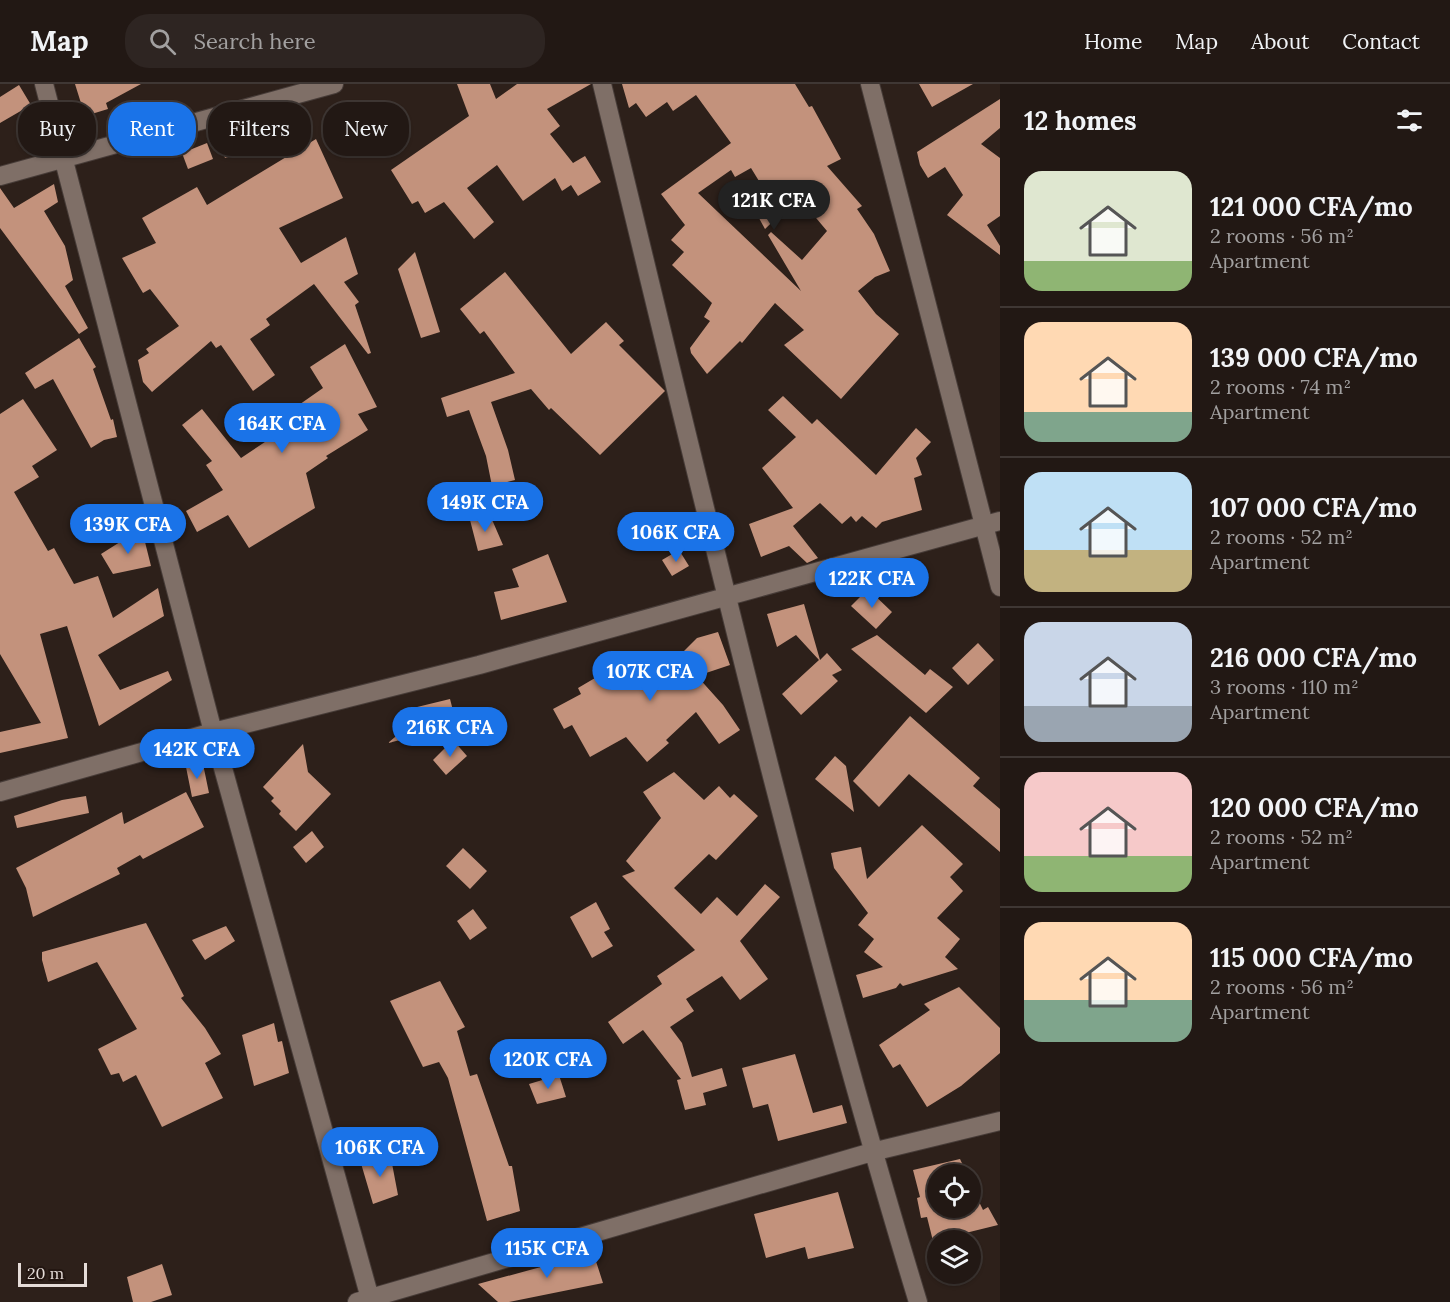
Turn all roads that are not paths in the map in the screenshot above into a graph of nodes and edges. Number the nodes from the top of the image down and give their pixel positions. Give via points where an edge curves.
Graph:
1 (44, 84) edge
2 (334, 84) edge
3 (602, 84) edge
4 (870, 84) edge
5 (62, 161) junction
6 (0, 177) edge
7 (992, 523) edge
8 (1000, 587) edge
9 (726, 597) junction
10 (213, 732) junction
11 (0, 792) edge
12 (1000, 1121) edge
13 (872, 1152) junction
14 (366, 1301) edge
15 (918, 1302) edge

1 - 5 street
2 - 5 street
3 - 9 street
4 - 7 street
5 - 6 street
5 - 10 street
7 - 8 street
7 - 9 street
9 - 10 street
9 - 13 street
10 - 11 street
10 - 14 street
12 - 13 street
13 - 14 street
13 - 15 street

